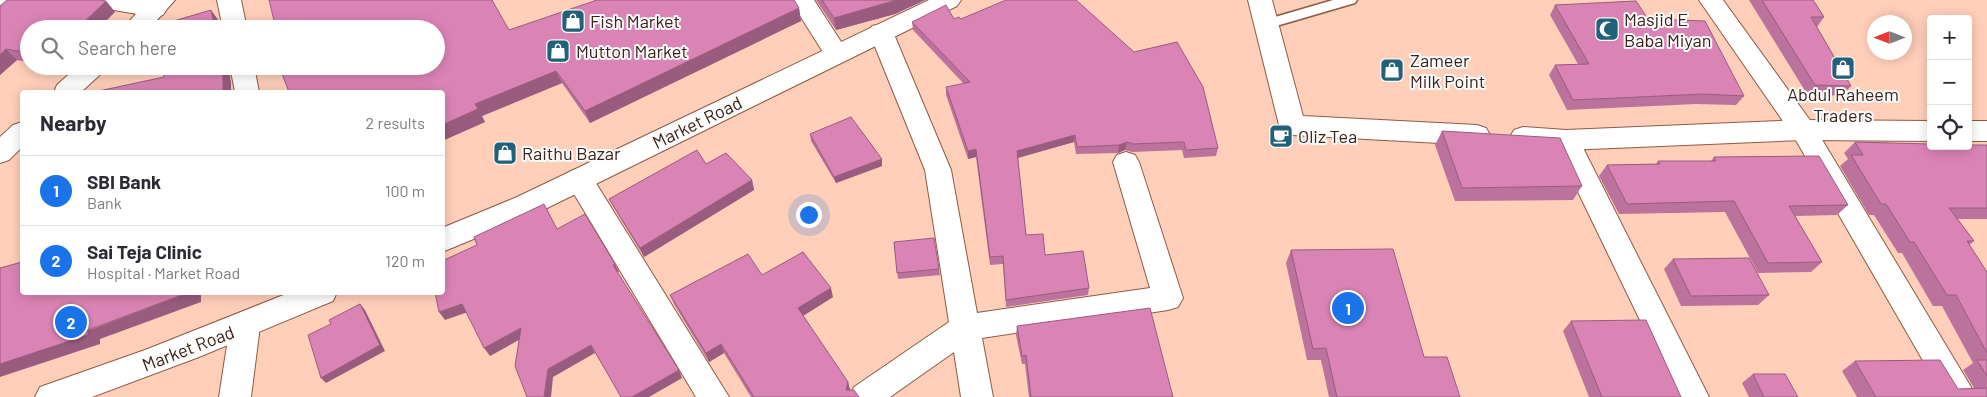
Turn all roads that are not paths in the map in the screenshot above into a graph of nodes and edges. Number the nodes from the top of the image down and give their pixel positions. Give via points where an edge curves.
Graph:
1 (102, 0) edge
2 (229, 0) edge
3 (802, 0) edge
4 (949, 0) edge
5 (1350, 0) edge
6 (1711, 0) edge
7 (159, 4) edge
8 (1263, 12) edge
9 (143, 20) edge
10 (233, 20) edge
11 (881, 32) junction
12 (837, 54) junction
13 (84, 75) edge
14 (244, 75) edge
15 (68, 90) edge
16 (247, 90) edge
17 (1803, 130) junction
18 (1927, 131) edge
19 (1972, 131) edge
20 (1987, 132) edge
21 (20, 134) edge
22 (1566, 140) junction
23 (0, 153) edge
24 (1126, 162) dead end
25 (579, 179) junction
26 (445, 240) edge
27 (310, 295) edge
28 (292, 299) edge
29 (245, 326) junction
30 (965, 328) junction
31 (51, 397) edge
32 (235, 397) edge
33 (713, 397) edge
34 (865, 397) edge
35 (977, 397) edge
36 (1693, 397) edge
37 (1961, 397) edge

1 - 7 main road
2 - 10 main road
3 - 12 main road
4 - 11 main road, Market Road
5 - 8 lane
6 - 17 main road
7 - 9 main road
8 - 22 main road via 1292,125
11 - 12 main road, Market Road
11 - 30 main road via 938,170
12 - 25 main road, Market Road
13 - 15 main road
14 - 16 main road
17 - 18 main road
17 - 22 main road
17 - 37 main road
19 - 20 main road
21 - 23 main road
22 - 36 main road
24 - 30 main road via 1168,298
25 - 26 main road, Market Road
25 - 33 main road
27 - 28 main road, Market Road
28 - 29 main road, Market Road
29 - 31 main road, Market Road
29 - 32 main road
30 - 34 main road
30 - 35 main road

